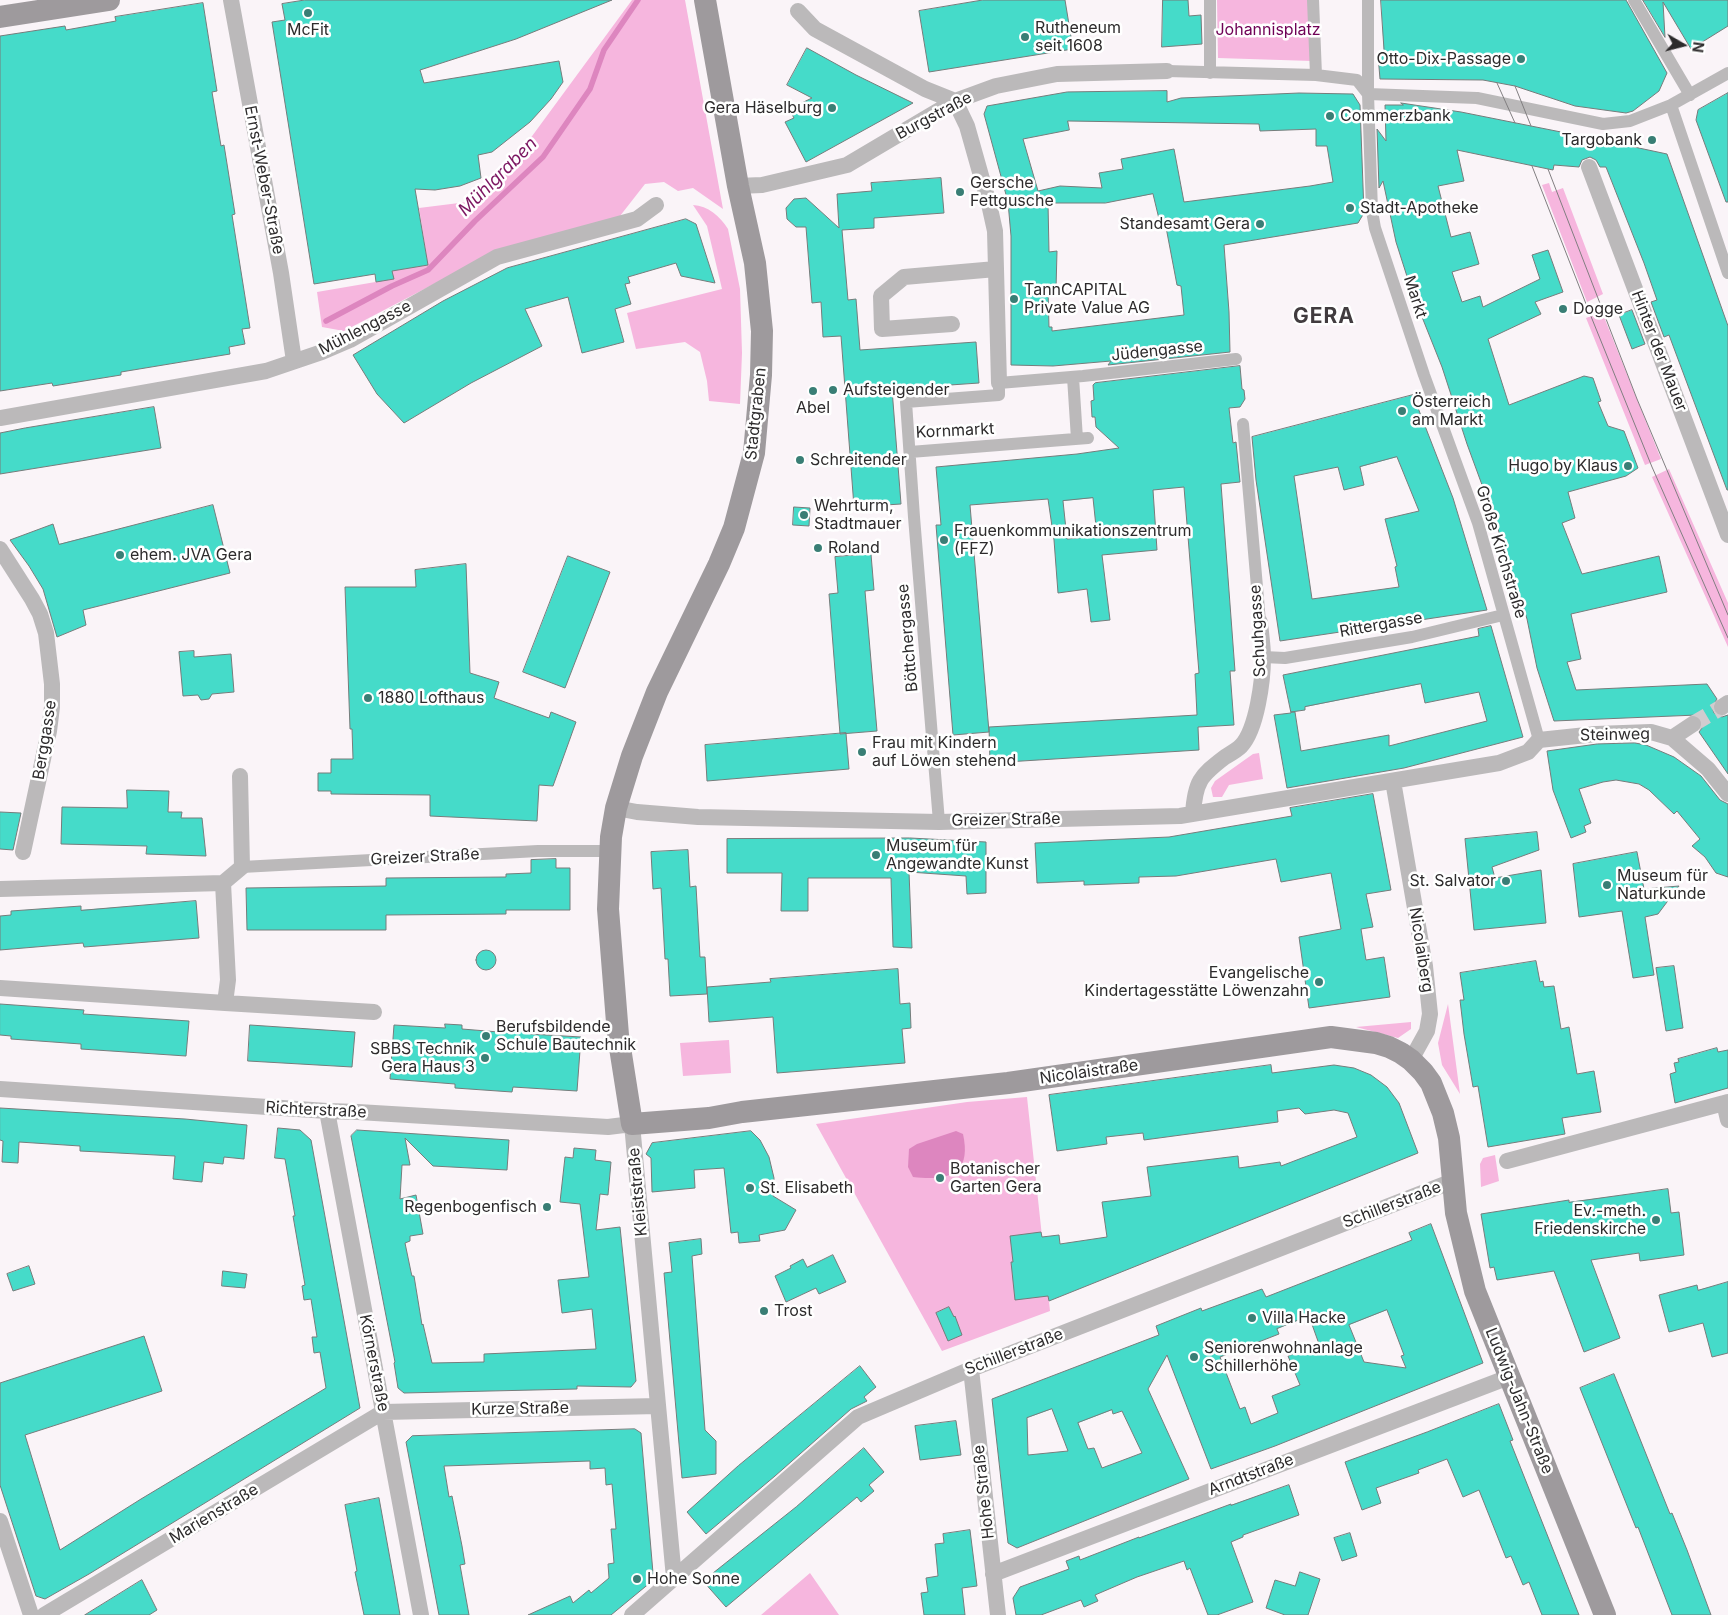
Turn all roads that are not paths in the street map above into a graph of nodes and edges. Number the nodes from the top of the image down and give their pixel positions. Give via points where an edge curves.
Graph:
1 (109, 0) edge
2 (231, 0) edge
3 (705, 0) edge
4 (1210, 0) edge
5 (1312, 0) edge
6 (1368, 0) edge
7 (1634, 0) edge
8 (798, 12) dead end
9 (0, 17) edge
10 (1167, 71) joint
11 (1210, 72) junction
12 (1728, 73) edge
13 (1316, 75) junction
14 (1368, 94) junction
15 (1690, 95) junction
16 (955, 101) junction
17 (1670, 105) junction
18 (1589, 167) dead end
19 (738, 186) junction
20 (656, 205) dead end
21 (996, 269) junction
22 (1728, 272) edge
23 (952, 324) dead end
24 (1236, 359) dead end
25 (294, 362) junction
26 (1424, 375) joint
27 (1078, 377) junction
28 (999, 383) junction
29 (0, 418) edge
30 (1243, 424) dead end
31 (910, 452) junction
32 (1728, 535) edge
33 (0, 549) edge
34 (1503, 615) junction
35 (1260, 622) joint
36 (1263, 657) junction
37 (1693, 724) tunnel mouth
38 (1672, 738) junction
39 (1539, 740) junction
40 (240, 776) dead end
41 (1385, 782) junction
42 (1728, 794) edge
43 (616, 808) junction
44 (1193, 814) junction
45 (939, 822) junction
46 (609, 851) junction
47 (23, 852) dead end
48 (242, 867) junction
49 (223, 883) junction
50 (0, 889) edge
51 (0, 988) edge
52 (225, 1003) junction
53 (374, 1012) dead end
54 (1410, 1060) junction
55 (0, 1089) edge
56 (1726, 1103) edge
57 (327, 1112) junction
58 (1728, 1120) edge
59 (632, 1124) junction
60 (1507, 1162) dead end
61 (1453, 1181) junction
62 (971, 1369) junction
63 (1509, 1377) junction
64 (658, 1406) junction
65 (383, 1412) junction
66 (0, 1521) edge
67 (993, 1574) junction
68 (674, 1578) junction
69 (31, 1615) edge
70 (44, 1615) edge
71 (421, 1615) edge
72 (632, 1615) edge
73 (998, 1615) edge
74 (1605, 1615) edge

1 - 9 main road
2 - 25 street, Ernst-Weber-Straße via 282,273
3 - 19 main road, Stadtgraben
4 - 11 street
5 - 13 street
6 - 14 street
7 - 15 street
8 - 16 street via 815,29 925,89
10 - 11 street
10 - 16 street, Burgstraße via 1057,74 996,86
11 - 13 street
12 - 15 street
13 - 14 street via 1357,80
14 - 17 street via 1477,98 1603,124 1630,121
14 - 26 street, Markt via 1375,228
15 - 17 street
16 - 19 street, Burgstraße via 847,166 762,185
16 - 21 street via 967,126 989,204 995,231
17 - 22 street
18 - 32 street, Hinter der Mauer
19 - 43 main road, Stadtgraben via 755,263 762,331 754,453 734,528 657,692
20 - 25 street, Mühlengasse via 637,219 497,257 350,340
21 - 23 street via 904,277 881,296 882,329
21 - 28 street
24 - 27 street, Jüdengasse
25 - 29 street, Mühlengasse via 266,371
26 - 34 street, Große Kirchstraße via 1478,523
27 - 28 street
27 - 31 street, Kornmarkt via 1083,439
28 - 31 street, Kornmarkt via 999,395 906,402
30 - 35 street, Schuhgasse
31 - 45 street, Böttchergasse
33 - 47 street, Berggasse via 40,614 46,633 52,684 49,731
34 - 36 street, Rittergasse via 1412,637 1285,658
34 - 39 street, Große Kirchstraße
35 - 36 street, Schuhgasse
36 - 44 street, Schuhgasse via 1261,686 1248,736 1241,746 1205,773 1196,789
37 - 38 street
38 - 39 street, Steinweg via 1651,732
38 - 42 street, Steinweg via 1708,769
39 - 41 street via 1528,752 1499,763
40 - 48 street
41 - 44 street, Greizer Straße
41 - 54 street, Nicolaiberg via 1425,966 1430,1014 1427,1031
43 - 45 street, Greizer Straße via 698,817
43 - 46 main road, Kleiststraße
44 - 45 street, Greizer Straße
46 - 48 street, Greizer Straße via 538,851
46 - 59 main road, Kleiststraße via 608,909 618,1036
48 - 49 street
49 - 50 street
49 - 52 street via 228,980
51 - 52 street
52 - 53 street
54 - 59 main road, Nicolaistraße via 1376,1042 1331,1037 981,1087
54 - 61 main road, Nicolaistraße via 1431,1083 1443,1113
55 - 57 street, Richterstraße
56 - 58 street
56 - 60 street
57 - 59 street, Richterstraße via 608,1127
57 - 65 street, Körnerstraße
59 - 64 street, Kleiststraße
61 - 62 street, Schillerstraße
61 - 63 main road, Ludwig-Jahn-Straße via 1456,1213 1475,1291
62 - 67 street, Hohe Straße
62 - 68 street, Schillerstraße via 858,1417
63 - 67 street, Arndtstraße
63 - 74 main road, Ludwig-Jahn-Straße
64 - 65 street, Kurze Straße
64 - 68 street, Kleiststraße
65 - 70 street, Marienstraße
65 - 71 street, Körnerstraße
66 - 69 street
67 - 73 street, Hohe Straße
68 - 72 street, Schillerstraße

